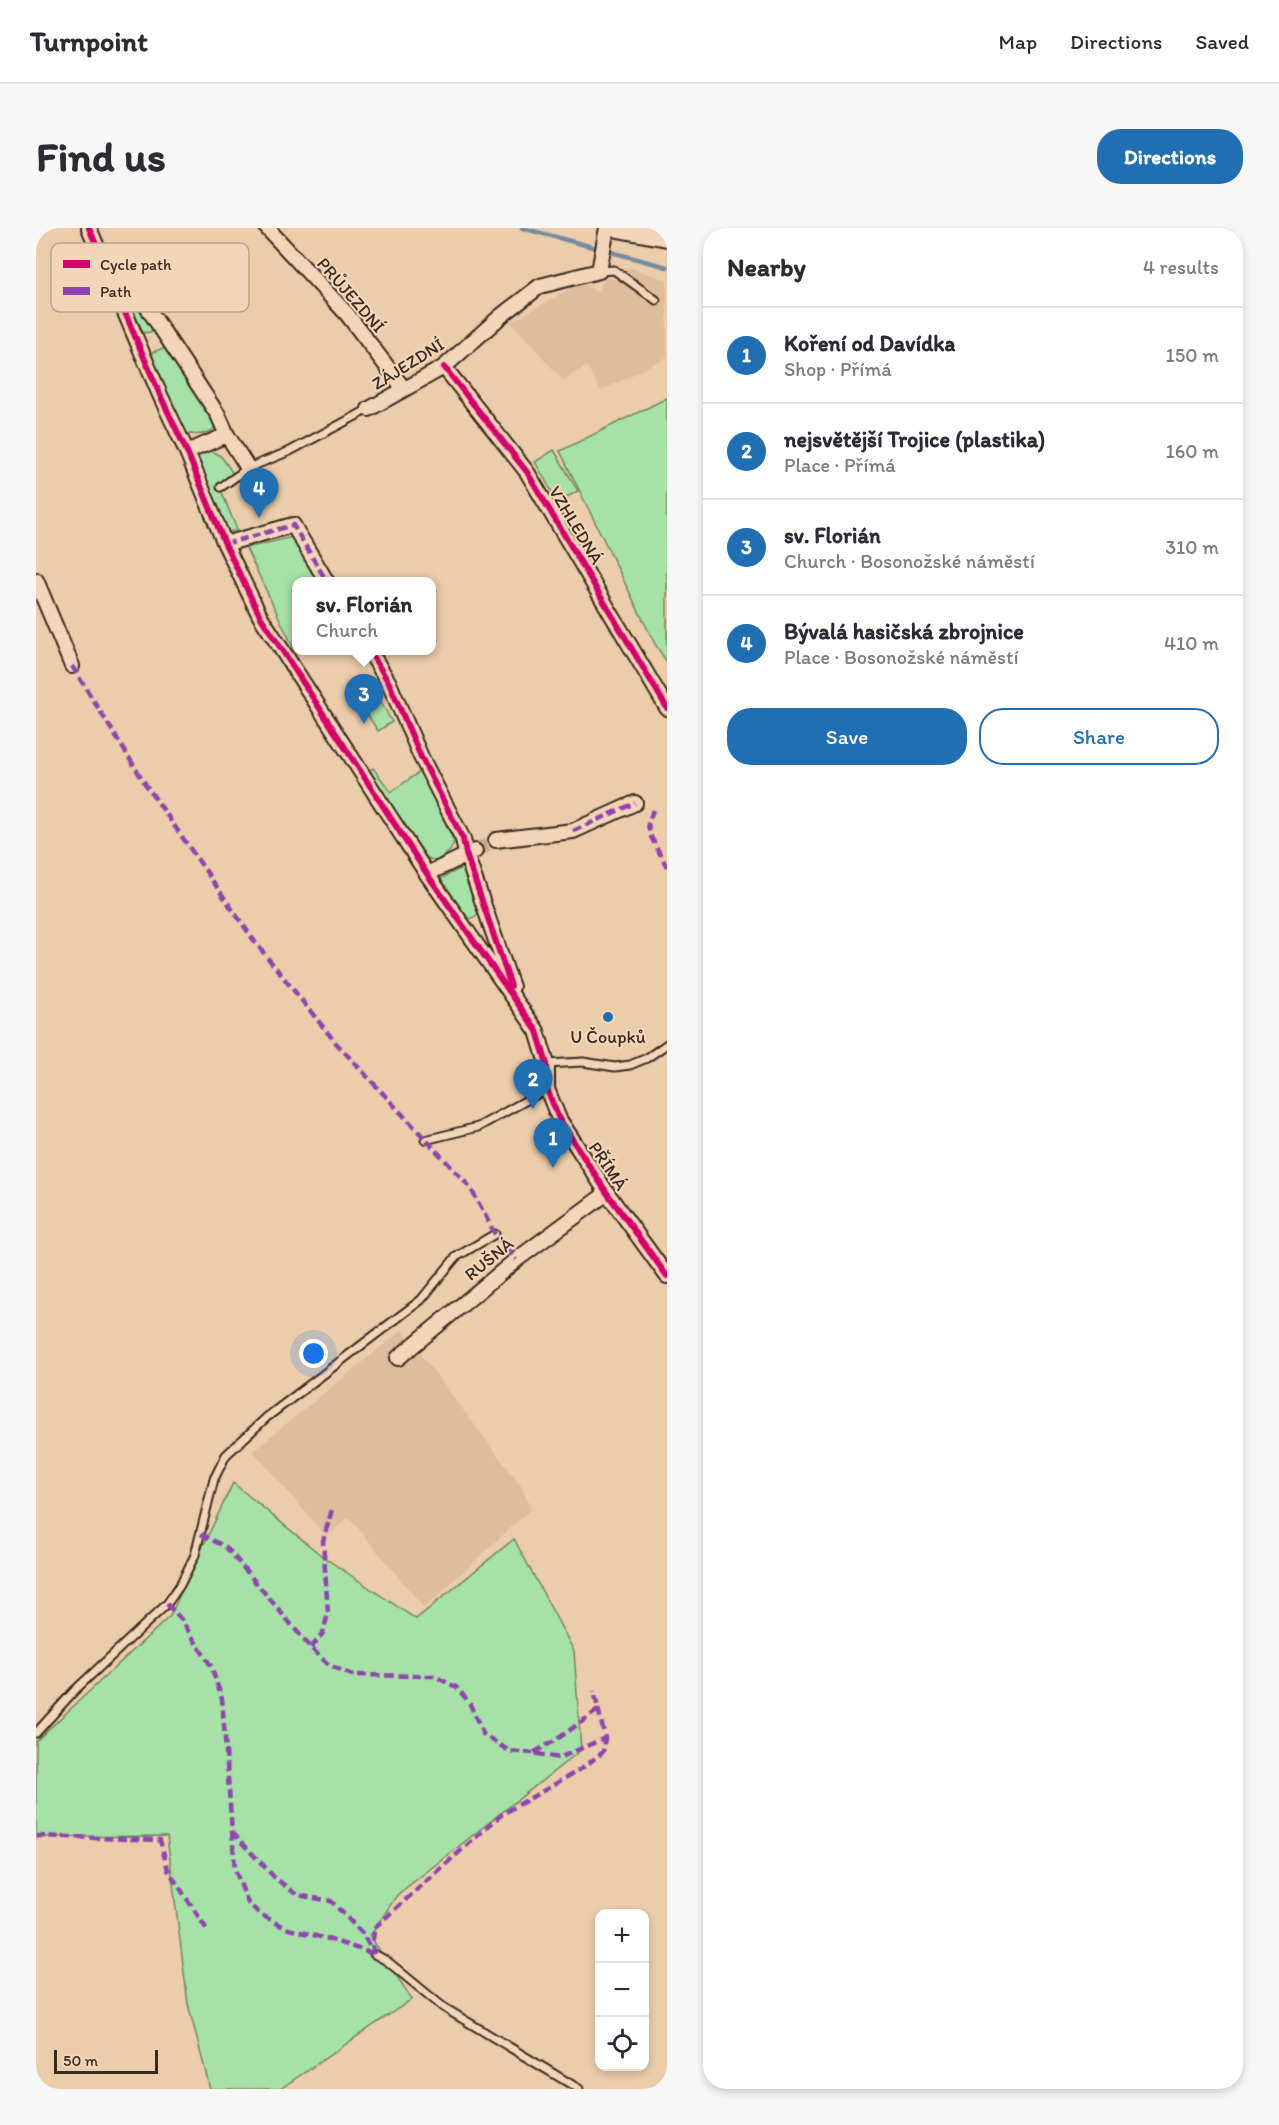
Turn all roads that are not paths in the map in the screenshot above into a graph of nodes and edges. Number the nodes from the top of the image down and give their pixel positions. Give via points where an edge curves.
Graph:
1 (89, 228) edge
2 (267, 228) edge
3 (618, 228) edge
4 (606, 235) edge
5 (667, 237) edge
6 (96, 243) edge
7 (600, 266) junction
8 (656, 300) dead end
9 (126, 312) edge
10 (150, 312) edge
11 (163, 332) junction
12 (140, 344) junction
13 (444, 367) junction
14 (404, 389) junction
15 (369, 409) joint
16 (227, 435) junction
17 (187, 452) junction
18 (248, 468) junction
19 (221, 487) dead end
20 (225, 544) junction
21 (324, 577) edge
22 (36, 580) edge
23 (372, 655) edge
24 (72, 666) dead end
25 (667, 708) edge
26 (635, 802) dead end
27 (496, 840) tunnel mouth
28 (470, 853) junction
29 (427, 874) junction
30 (514, 998) junction
31 (667, 1044) edge
32 (547, 1064) junction
33 (547, 1089) junction
34 (425, 1140) dead end
35 (607, 1192) junction
36 (495, 1234) dead end
37 (667, 1276) edge
38 (398, 1358) dead end
39 (36, 1733) edge
40 (374, 1954) dead end
41 (579, 2089) edge

1 - 6 street, PŘÍMÁ
2 - 14 street, PRŮJEZDNÍ via 347,314
3 - 5 main road
4 - 7 street
7 - 8 lane via 614,270
7 - 13 street, ZÁJEZDNÍ via 540,286
9 - 12 street, PŘÍMÁ
10 - 11 street
11 - 12 street
11 - 16 street
12 - 17 street, PŘÍMÁ
13 - 14 street, ZÁJEZDNÍ
13 - 25 street, VZHLEDNÁ via 527,472
14 - 15 street, ZÁJEZDNÍ
15 - 18 lane, ZÁJEZDNÍ via 290,451
16 - 17 street
16 - 18 street
17 - 20 street, PŘÍMÁ
18 - 19 lane, ZÁJEZDNÍ
20 - 21 street via 293,525
20 - 29 street, PŘÍMÁ via 260,616
22 - 24 street
23 - 28 street via 389,683
26 - 27 street via 573,831
28 - 29 street
28 - 30 street
29 - 30 street, PŘÍMÁ
30 - 32 street, PŘÍMÁ via 537,1031
31 - 32 lane via 630,1065
32 - 33 street, PŘÍMÁ
33 - 34 lane via 478,1127
33 - 35 street, PŘÍMÁ via 559,1119
35 - 37 street, PŘÍMÁ
35 - 38 street, RUŠNÁ via 516,1260
36 - 39 lane via 456,1257 421,1300 267,1417 226,1455 214,1479 195,1555 167,1604 75,1690
40 - 41 lane via 387,1960 443,2007

